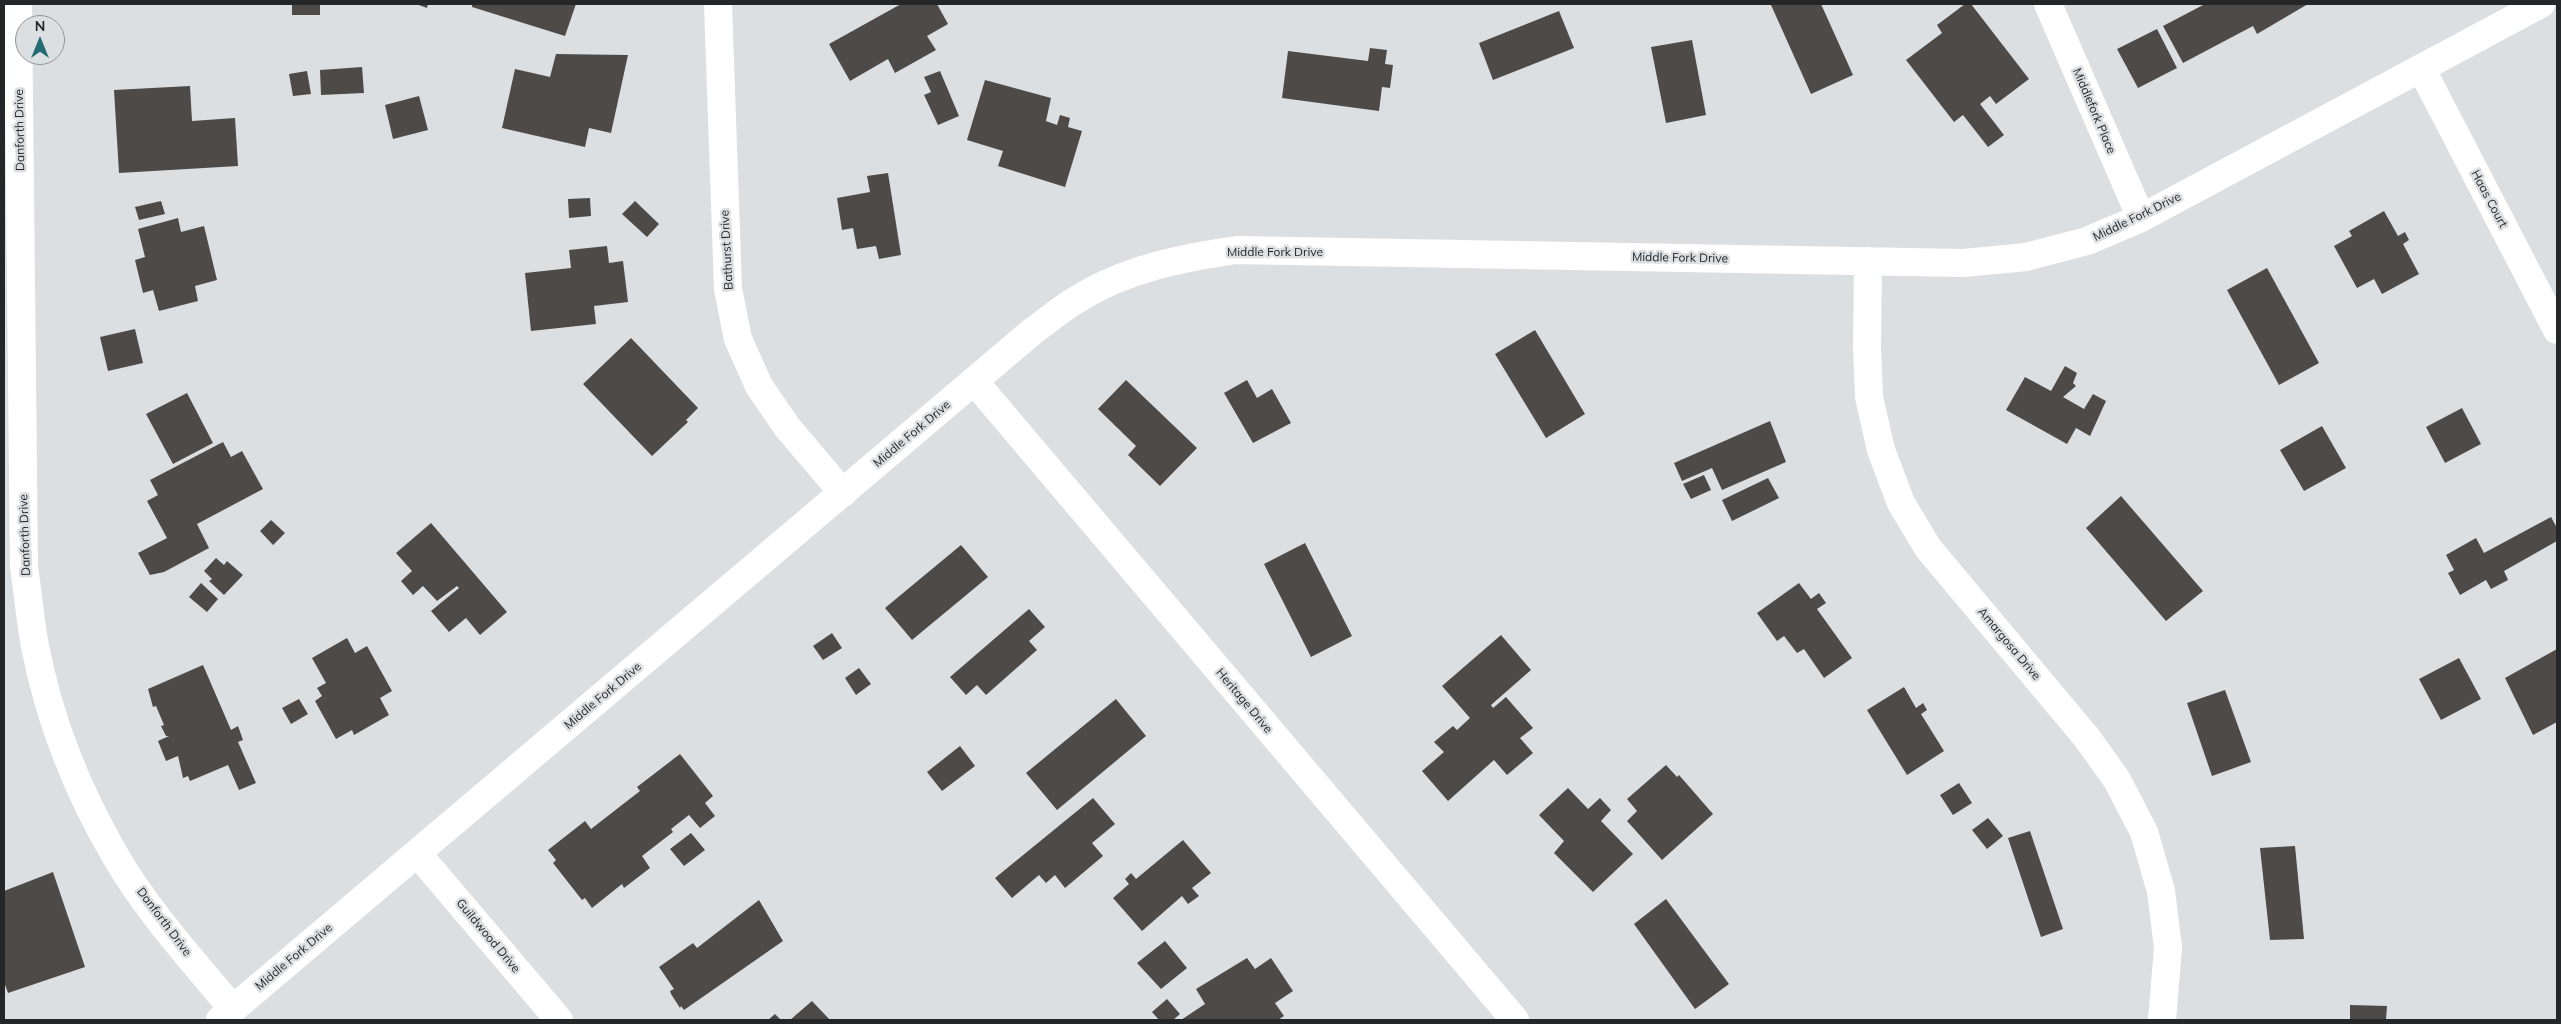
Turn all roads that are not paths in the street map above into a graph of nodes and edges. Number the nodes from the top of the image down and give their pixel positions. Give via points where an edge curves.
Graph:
1 (18, 4) edge
2 (718, 4) edge
3 (2048, 4) edge
4 (2541, 4) edge
5 (2420, 68) junction
6 (2141, 218) junction
7 (1868, 261) junction
8 (2557, 330) edge
9 (974, 381) junction
10 (843, 493) junction
11 (418, 853) junction
12 (227, 1015) edge
13 (559, 1020) edge
14 (1515, 1020) edge
15 (2162, 1020) edge

1 - 12 street, Danforth Drive via 24,567 35,646 54,718 73,769 116,857
2 - 10 street, Bathurst Drive via 728,289 738,339 759,386 787,427
3 - 6 street, Middlefork Place
4 - 5 street, Middle Fork Drive
5 - 6 street, Middle Fork Drive
5 - 8 street, Haas Court
6 - 7 street, Middle Fork Drive via 2086,241 2026,257 1964,263
7 - 9 street, Middle Fork Drive via 1237,250 1181,258 1126,275 1077,300 1033,331
7 - 15 street, Amargosa Drive via 1869,397 1881,450 1901,503 1928,548 2087,738 2118,780 2140,823 2162,891 2168,948
9 - 10 street, Middle Fork Drive
9 - 14 street, Heritage Drive
10 - 11 street, Middle Fork Drive
11 - 12 street, Middle Fork Drive
11 - 13 street, Guildwood Drive

